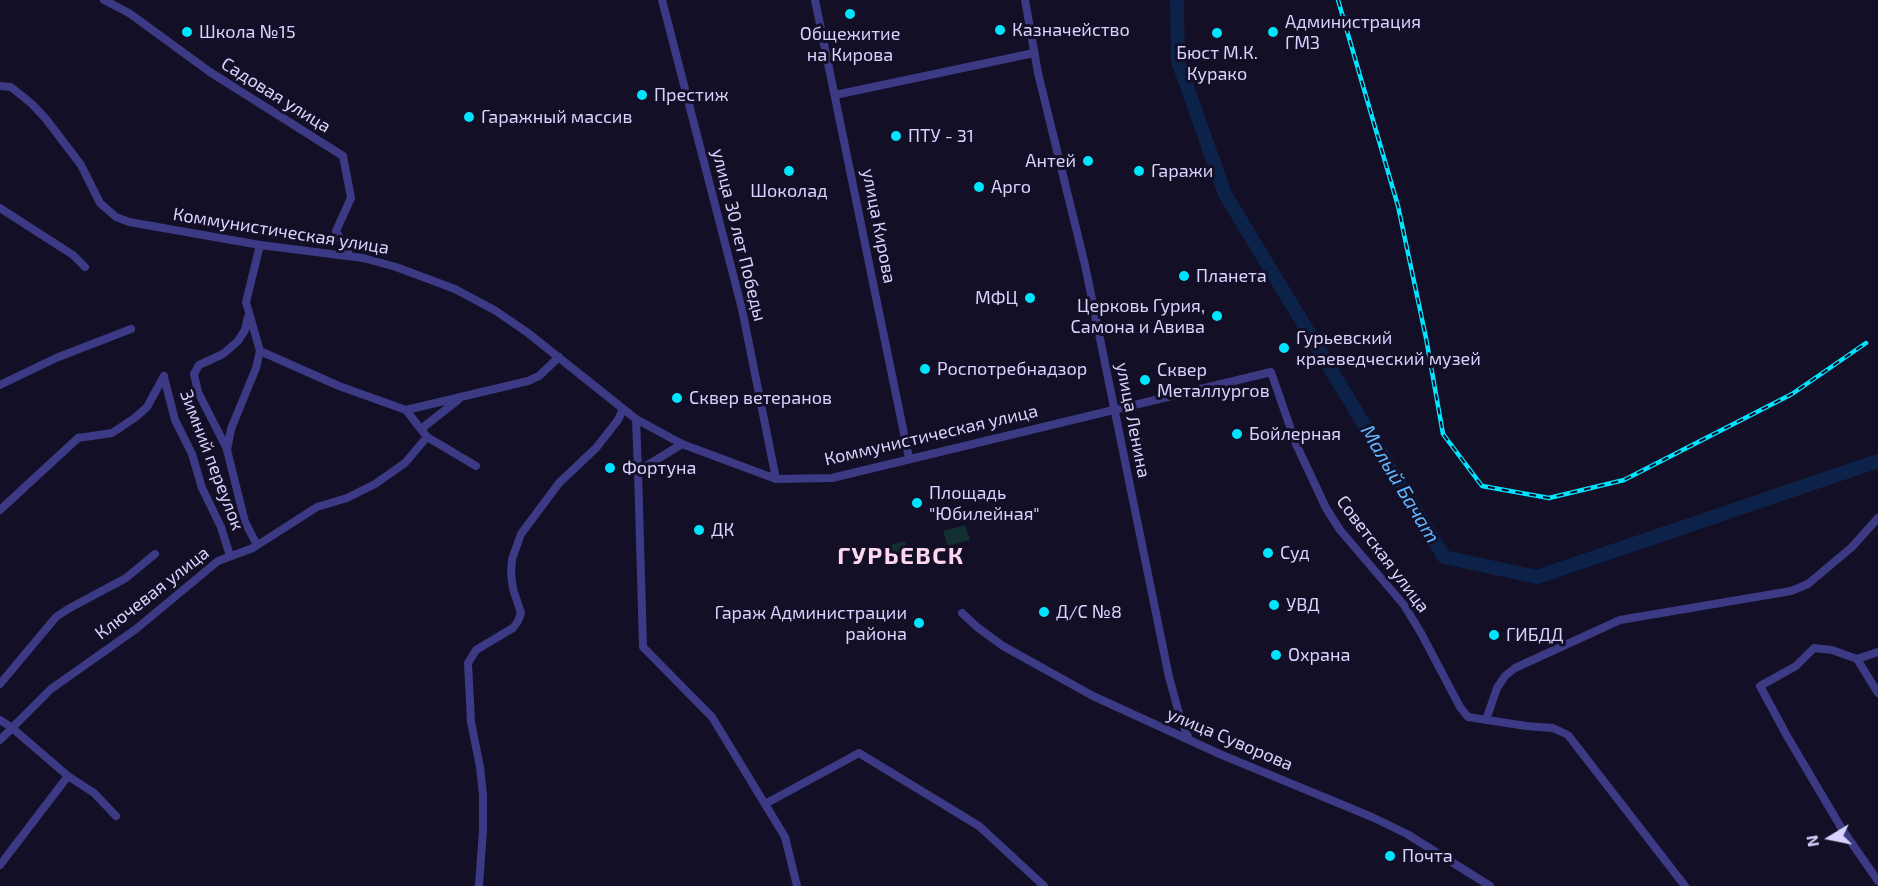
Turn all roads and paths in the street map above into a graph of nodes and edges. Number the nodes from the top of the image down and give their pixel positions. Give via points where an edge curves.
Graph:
1 (104, 0) edge
2 (662, 0) edge
3 (815, 0) edge
4 (1025, 0) edge
5 (1034, 53) junction
6 (0, 86) edge
7 (835, 95) junction
8 (0, 208) edge
9 (260, 245) junction
10 (350, 256) junction
11 (85, 267) dead end
12 (249, 313) junction
13 (131, 328) dead end
14 (260, 351) junction
15 (560, 357) junction
16 (1271, 372) joint
17 (0, 385) edge
18 (460, 398) junction
19 (623, 409) junction
20 (1114, 409) junction
21 (406, 411) junction
22 (636, 419) junction
23 (421, 429) junction
24 (427, 436) junction
25 (682, 444) junction
26 (227, 450) junction
27 (909, 458) junction
28 (476, 466) dead end
29 (638, 471) junction
30 (776, 479) junction
31 (0, 510) edge
32 (1878, 518) edge
33 (257, 545) junction
34 (155, 554) dead end
35 (230, 556) junction
36 (962, 613) dead end
37 (1878, 652) edge
38 (1857, 659) junction
39 (0, 684) edge
40 (1878, 693) edge
41 (0, 720) edge
42 (1486, 720) junction
43 (11, 727) junction
44 (1190, 739) junction
45 (0, 740) edge
46 (68, 776) junction
47 (765, 804) junction
48 (117, 816) dead end
49 (0, 865) edge
50 (1878, 881) edge
51 (479, 886) edge
52 (797, 886) edge
53 (1044, 886) edge
54 (1490, 886) edge
55 (1685, 886) edge

1 - 10 street, Садовая улица via 343,156 351,198 336,231
2 - 30 street, улица 30 лет Победы via 742,309
3 - 7 street, улица Кирова
4 - 5 street, улица Ленина
5 - 7 street
5 - 20 street, улица Ленина
6 - 9 street, Коммунистическая улица via 11,87 46,119 81,165 100,203 116,218
7 - 27 street, улица Кирова
8 - 11 street via 73,255
9 - 10 street, Коммунистическая улица
9 - 12 street via 247,296
10 - 15 street, Коммунистическая улица via 396,267 455,289 496,311
12 - 14 street
12 - 26 street via 238,341 223,354 199,365 193,376
13 - 17 street
14 - 21 street
14 - 26 street
15 - 18 street via 534,379
15 - 19 street, Коммунистическая улица
16 - 20 street, Коммунистическая улица
16 - 42 street, Советская улица via 1296,444 1326,508 1404,605 1460,707 1468,717
18 - 21 street
18 - 23 street
19 - 22 street, Коммунистическая улица
19 - 51 street via 618,420 559,483 521,534 511,574 521,613 518,621 476,650 468,663 471,722 483,795
20 - 27 street, Коммунистическая улица
20 - 44 street, улица Ленина via 1169,677
21 - 23 street
22 - 25 street, Коммунистическая улица
22 - 29 street
23 - 24 street
24 - 28 street
24 - 33 street, Ключевая улица via 393,473 355,495 317,507
25 - 29 street
25 - 30 street, Коммунистическая улица
26 - 33 street via 245,522
27 - 30 street, Коммунистическая улица via 832,478
29 - 47 street via 643,647 712,717
31 - 35 street, Зимний переулок via 78,438 112,433 136,417 147,407 164,376 175,420 192,454
32 - 42 street via 1852,548 1808,584 1791,591 1620,620 1515,668 1497,688
33 - 35 street, Ключевая улица
34 - 39 street via 126,578 56,618
35 - 43 street, Ключевая улица via 218,561 136,630 51,689
36 - 44 street, улица Суворова via 1039,667 1111,705
37 - 38 street
38 - 40 street
38 - 50 street via 1814,648 1796,666 1761,686 1842,829
41 - 43 street
42 - 55 street via 1553,728 1568,735
43 - 45 street, Ключевая улица
43 - 46 street
44 - 54 street, улица Суворова via 1407,834
46 - 48 street
46 - 49 street
47 - 52 street via 785,837
47 - 53 street via 859,753 979,826

